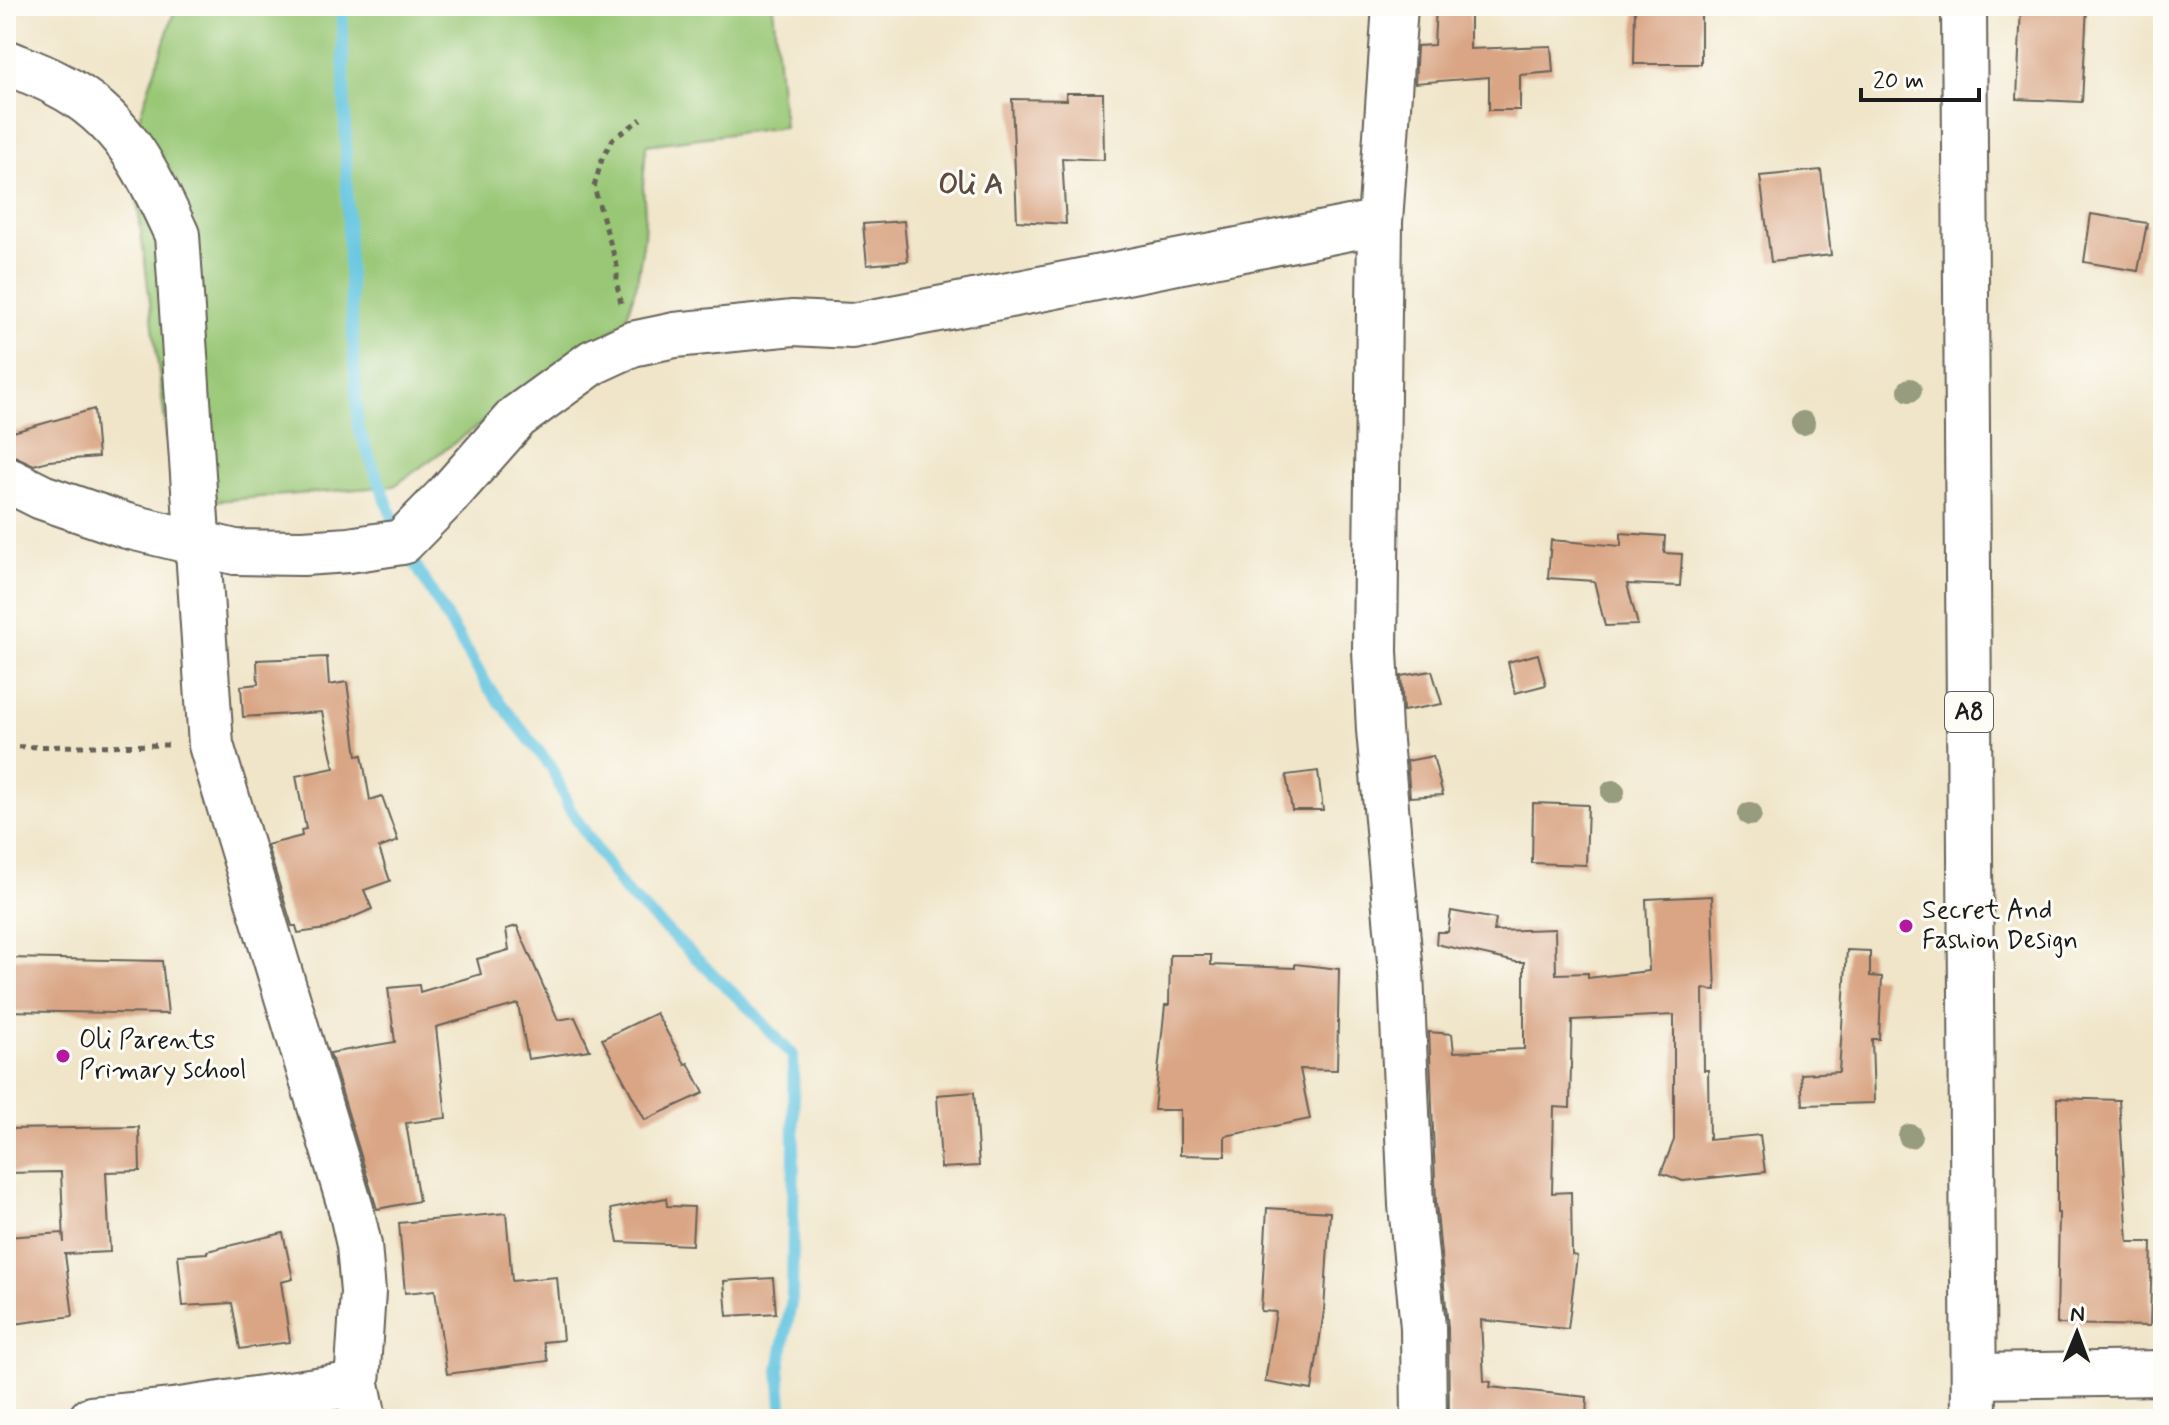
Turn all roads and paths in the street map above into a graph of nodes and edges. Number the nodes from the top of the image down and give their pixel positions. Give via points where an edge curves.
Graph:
1 (1395, 6) edge
2 (1964, 6) edge
3 (6, 62) edge
4 (641, 119) dead end
5 (1380, 222) junction
6 (632, 344) junction
7 (6, 479) edge
8 (197, 544) junction
9 (211, 745) junction
10 (6, 747) edge
11 (2163, 1373) edge
12 (1974, 1376) junction
13 (360, 1402) edge
14 (91, 1419) edge
15 (1424, 1419) edge
16 (1974, 1419) edge

1 - 5 street
2 - 12 street, A8
3 - 8 street via 59,84 114,125 148,172 177,235
4 - 6 path via 613,139 594,187
5 - 6 street via 852,326 793,323
5 - 15 street via 1375,651 1401,973
6 - 8 street via 593,362 517,417 402,542 303,553 235,552
7 - 8 street via 127,526
8 - 9 street
9 - 10 path
9 - 13 street via 351,1209 363,1292
11 - 12 street
12 - 16 street, A8
13 - 14 street

